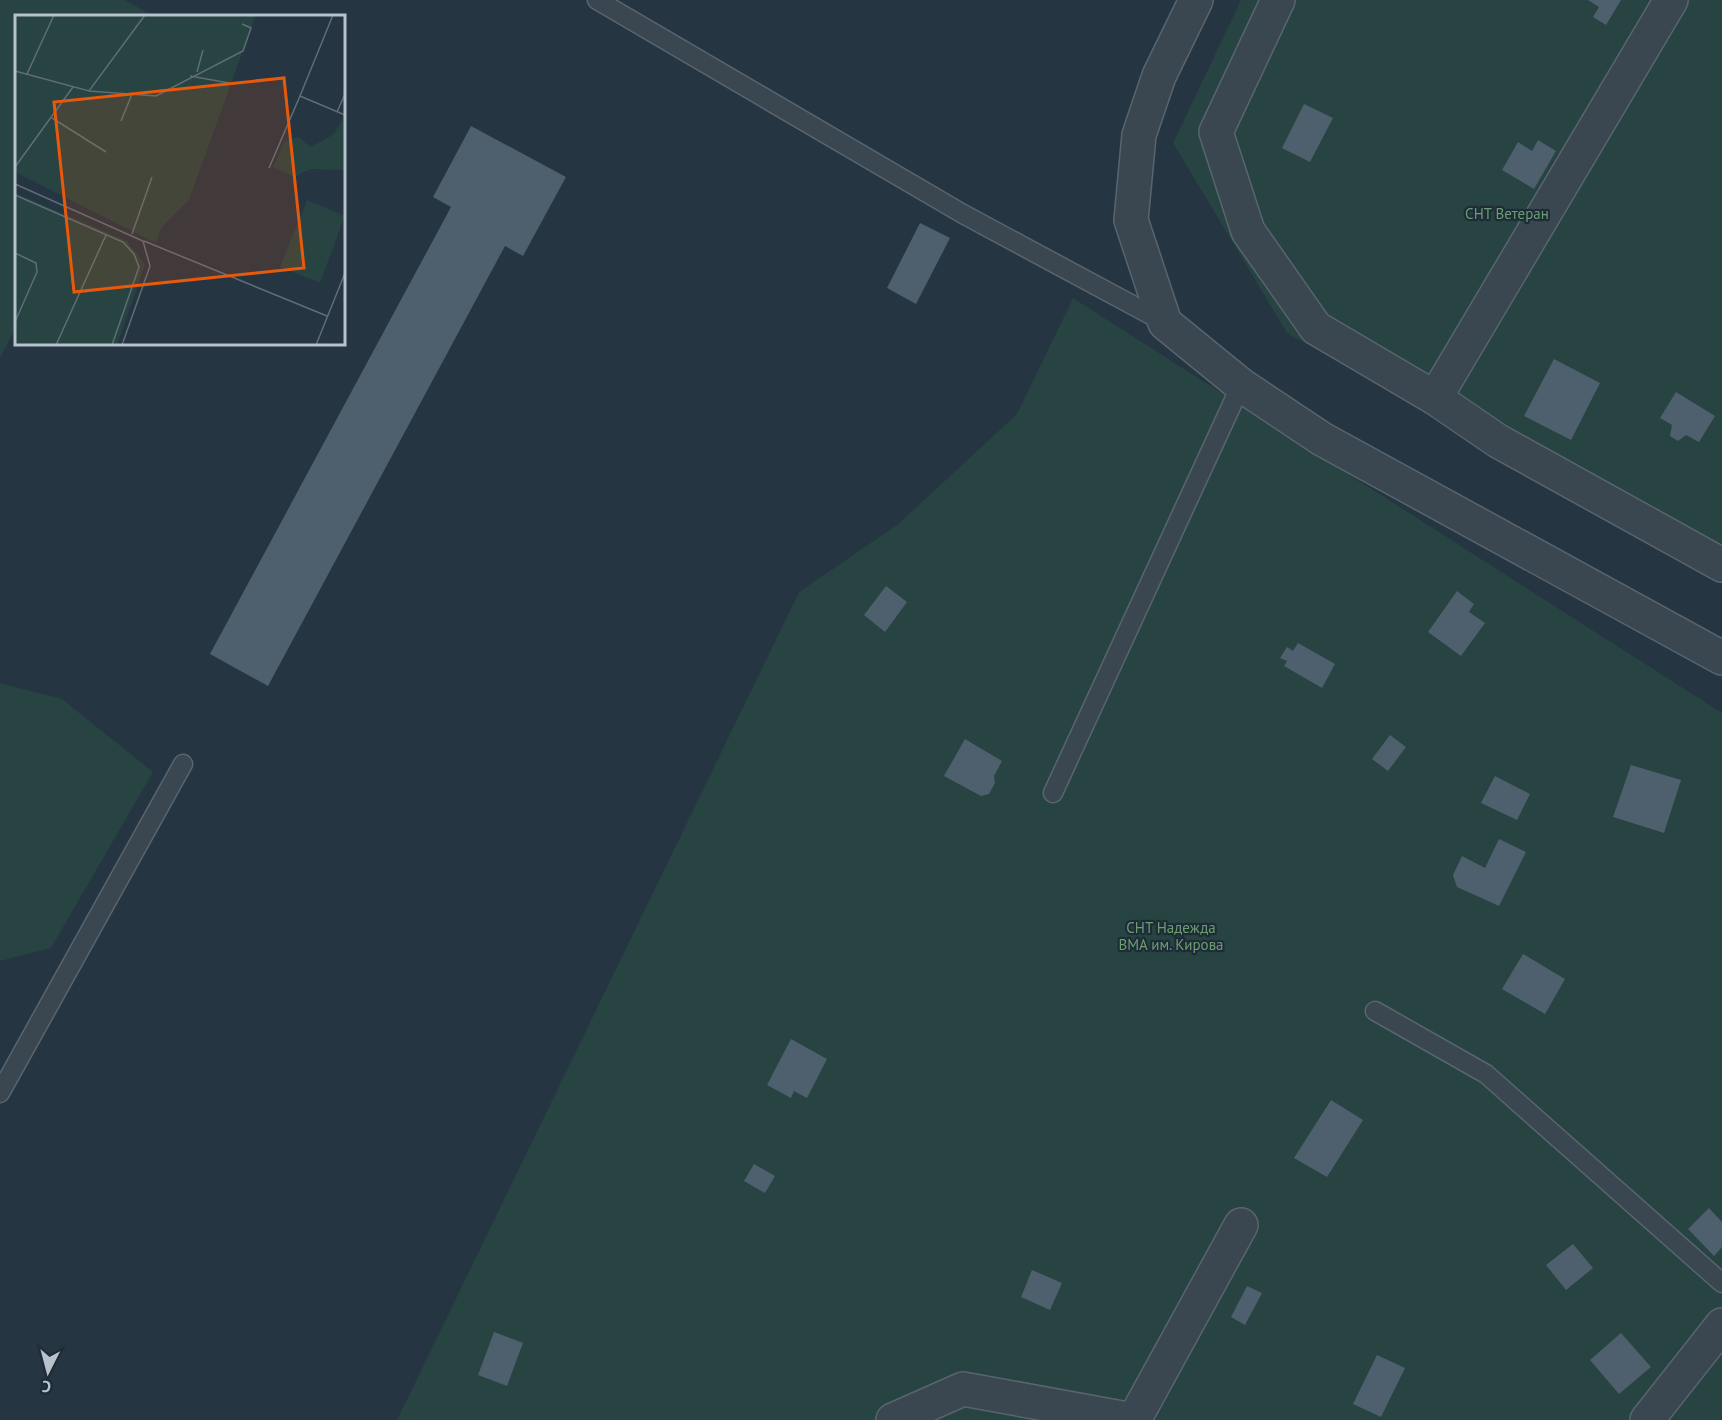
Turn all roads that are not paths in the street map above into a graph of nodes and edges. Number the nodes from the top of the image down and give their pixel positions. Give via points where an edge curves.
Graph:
1 (597, 0) edge
2 (1196, 0) edge
3 (1278, 0) edge
4 (1671, 0) edge
5 (1165, 323) junction
6 (1242, 385) junction
7 (1435, 398) junction
8 (1722, 565) edge
9 (1722, 658) edge
10 (183, 764) dead end
11 (1053, 793) dead end
12 (1375, 1011) dead end
13 (0, 1093) edge
14 (1241, 1225) dead end
15 (1722, 1283) edge
16 (1722, 1325) edge
17 (893, 1420) edge
18 (1133, 1420) edge
19 (1647, 1420) edge

1 - 5 lane via 963,214
2 - 5 street via 1159,76 1139,135 1131,220
3 - 7 street via 1216,132 1248,231 1316,328
4 - 7 street
5 - 6 street
6 - 9 street via 1322,439
6 - 11 lane
7 - 8 street via 1498,441
10 - 13 lane
12 - 15 lane via 1486,1074
14 - 18 street
16 - 19 street
17 - 18 street via 963,1389

